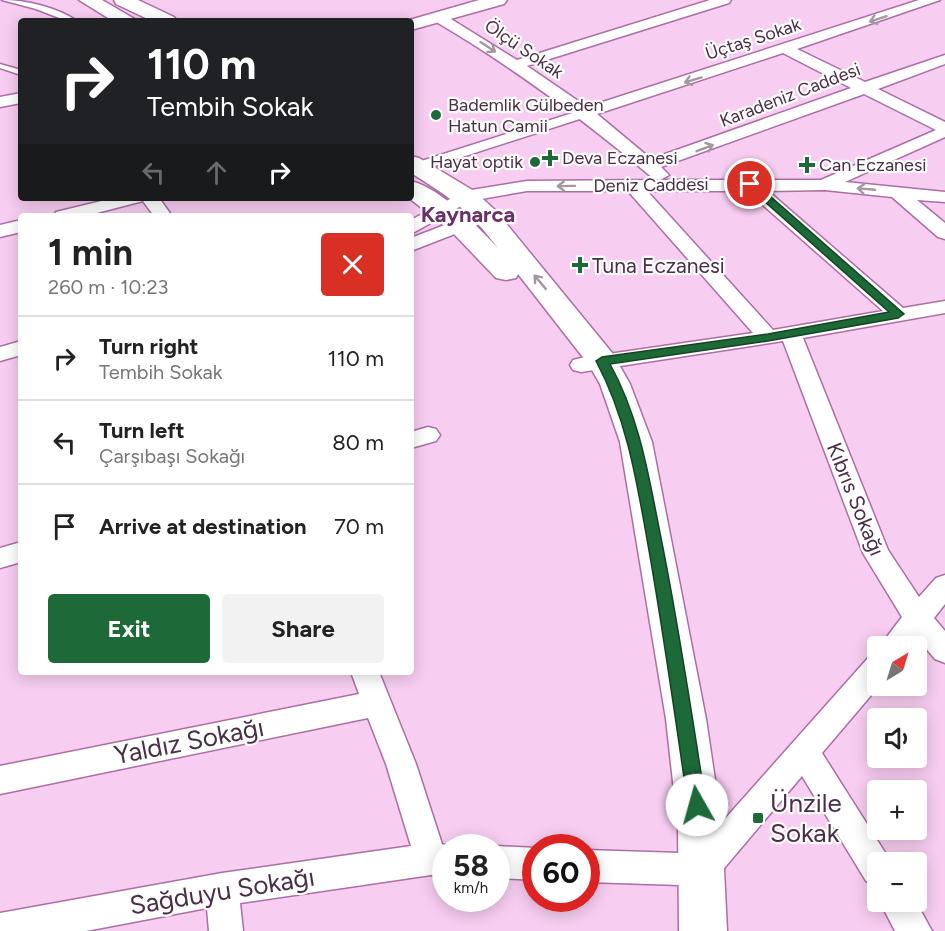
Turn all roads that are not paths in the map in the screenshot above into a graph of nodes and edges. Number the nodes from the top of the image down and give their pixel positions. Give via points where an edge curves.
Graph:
1 (5, 0) edge
2 (88, 0) edge
3 (123, 0) edge
4 (498, 0) edge
5 (724, 0) edge
6 (933, 0) edge
7 (472, 3) edge
8 (438, 17) junction
9 (66, 18) edge
10 (122, 18) edge
11 (161, 18) edge
12 (414, 24) edge
13 (786, 49) junction
14 (945, 59) edge
15 (515, 65) junction
16 (0, 66) edge
17 (18, 72) edge
18 (866, 87) junction
19 (18, 99) edge
20 (0, 102) edge
21 (585, 113) junction
22 (945, 130) edge
23 (649, 166) junction
24 (414, 172) edge
25 (414, 173) edge
26 (631, 184) junction
27 (671, 184) junction
28 (750, 184) junction
29 (825, 185) junction
30 (897, 192) junction
31 (945, 197) edge
32 (124, 201) edge
33 (465, 212) junction
34 (75, 213) edge
35 (18, 227) edge
36 (0, 231) edge
37 (945, 233) edge
38 (415, 238) edge
39 (488, 252) junction
40 (942, 313) edge
41 (898, 314) junction
42 (779, 335) junction
43 (18, 349) edge
44 (0, 354) edge
45 (18, 362) edge
46 (591, 363) junction
47 (0, 367) edge
48 (18, 553) edge
49 (0, 558) edge
50 (945, 585) edge
51 (918, 619) junction
52 (903, 636) edge
53 (945, 651) edge
54 (366, 675) edge
55 (867, 679) edge
56 (379, 703) junction
57 (804, 751) junction
58 (0, 780) edge
59 (432, 844) edge
60 (867, 852) edge
61 (432, 861) edge
62 (600, 867) edge
63 (690, 870) junction
64 (222, 890) junction
65 (903, 912) edge
66 (0, 930) edge
67 (225, 931) edge
68 (681, 931) edge
69 (703, 931) edge
70 (915, 931) edge

1 - 9 lane
2 - 10 main road
3 - 11 main road
4 - 7 street
5 - 15 street
6 -> 13 street, Üçtaş Sokak
7 - 8 street
8 - 12 street
8 -> 15 street, Ölçü Sokak
13 - 18 street
13 -> 21 street, Üçtaş Sokak
14 - 18 street, Karadeniz Caddesi
15 - 21 street, Ölçü Sokak
16 - 17 lane
18 - 22 street
23 -> 18 street, Karadeniz Caddesi
19 - 20 street
21 - 23 street, Ölçü Sokak
21 - 24 street
22 - 29 street
23 - 27 street, Ölçü Sokak
25 - 33 main road
26 - 27 street, Deniz Caddesi
26 -> 33 street, Deniz Caddesi via 527,186
26 - 42 street
27 - 28 street, Deniz Caddesi
28 - 29 street, Deniz Caddesi
28 - 41 street
30 -> 29 street, Deniz Caddesi
30 - 31 street, Deniz Caddesi
30 - 37 street
32 - 34 street
33 - 38 street, Deniz Caddesi
33 - 39 main road
46 -> 33 main road
35 - 36 street
38 - 39 street via 448,241
39 - 46 main road
40 - 41 street
41 - 42 street
42 - 46 street
42 - 51 street, Kıbrıs Sokağı via 876,553
43 - 44 street
45 - 47 street
46 - 63 main road via 628,478
48 - 49 street
50 - 51 street
51 - 52 street
51 - 53 street, Kıbrıs Sokağı
54 - 56 street
55 - 57 street
56 - 58 street, Yaldız Sokağı
56 - 59 street
57 - 60 street
57 - 63 street
61 - 64 street, Sağduyu Sokağı
62 - 63 street
63 - 68 main road
63 - 69 main road
64 - 66 street, Sağduyu Sokağı
64 - 67 street
65 - 70 street

